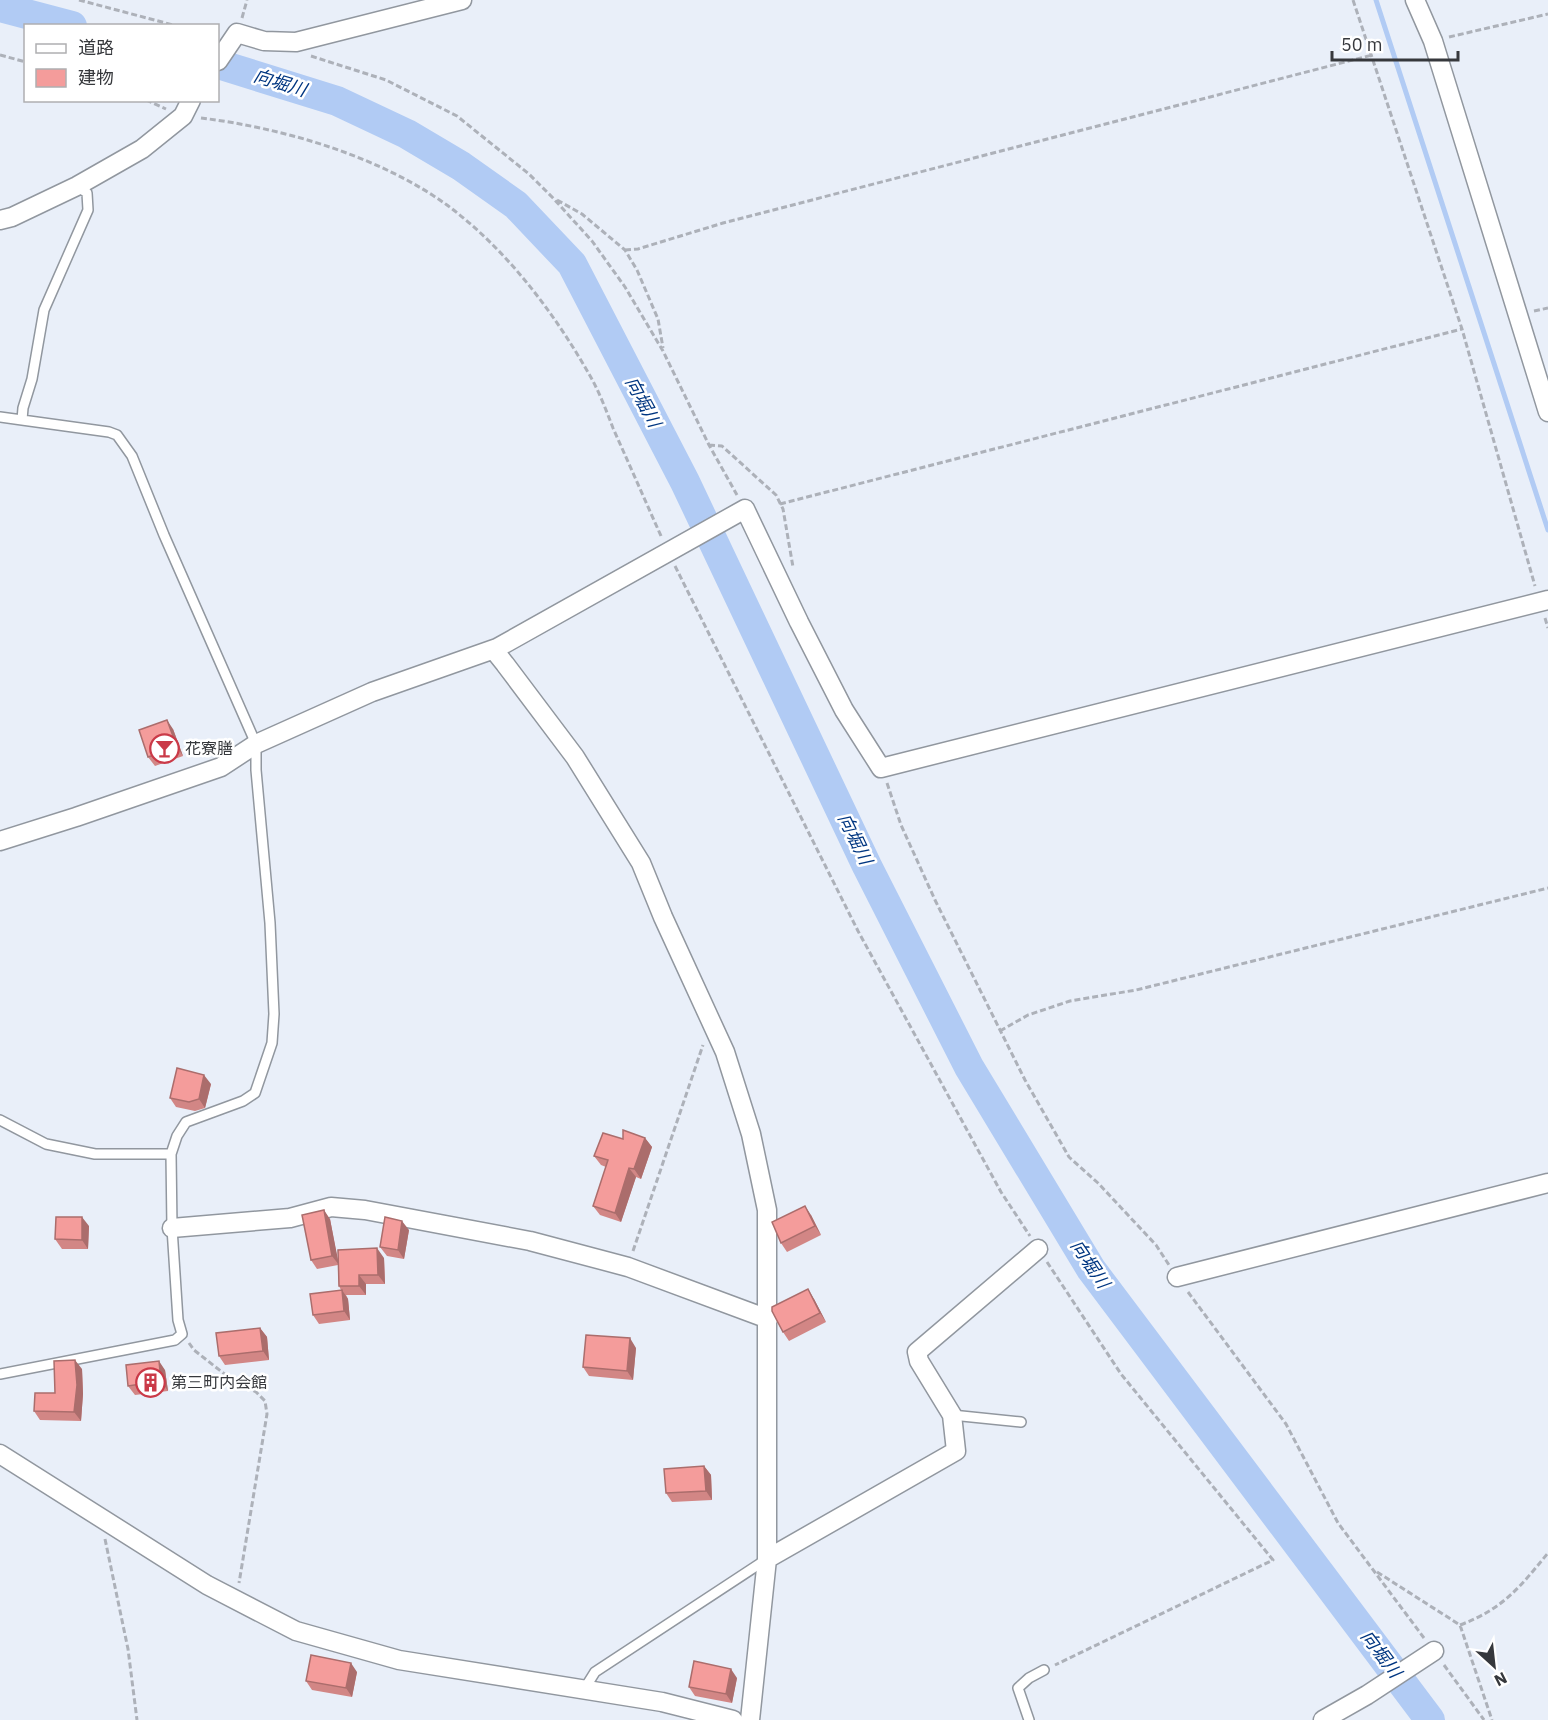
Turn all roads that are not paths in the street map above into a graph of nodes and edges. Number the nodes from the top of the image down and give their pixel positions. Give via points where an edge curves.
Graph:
1 (462, 0) edge
2 (1415, 0) edge
3 (219, 59) edge
4 (187, 108) edge
5 (77, 186) junction
6 (0, 220) edge
7 (1548, 412) edge
8 (0, 417) edge
9 (22, 420) junction
10 (1544, 602) edge
11 (497, 648) junction
12 (256, 744) junction
13 (0, 841) edge
14 (0, 1120) edge
15 (171, 1154) junction
16 (1548, 1183) edge
17 (172, 1228) junction
18 (1038, 1249) road end
19 (1177, 1277) road end
20 (768, 1319) junction
21 (0, 1374) edge
22 (952, 1415) junction
23 (1021, 1422) dead end
24 (0, 1454) edge
25 (767, 1558) junction
26 (1434, 1651) road end
27 (1044, 1670) road end
28 (585, 1688) junction
29 (734, 1720) edge
30 (750, 1720) edge
31 (1029, 1720) edge
32 (1323, 1720) edge

1 - 3 street via 296,42 264,41 237,33
2 - 7 street via 1433,41
4 - 5 street via 142,149
5 - 6 street
5 - 9 lane via 87,193 88,210 44,310
8 - 9 lane
9 - 12 lane via 109,432 125,443
10 - 11 street via 881,768 839,700 740,513
11 - 12 street via 372,692
11 - 20 street via 497,654 575,757 641,863 725,1052 751,1134 766,1209
12 - 13 street via 221,767
12 - 15 lane via 270,923 272,1043 255,1093 186,1122
14 - 15 lane via 46,1144 95,1154
15 - 17 lane
16 - 19 street
17 - 20 street via 290,1218 331,1207 365,1210 530,1240 628,1268
17 - 21 lane via 182,1334 175,1340
18 - 22 street via 917,1353
20 - 25 street
22 - 23 lane
22 - 25 street via 956,1451
24 - 28 street via 207,1585 296,1631 399,1660
25 - 28 lane via 595,1672
25 - 30 street
26 - 32 street
27 - 31 lane via 1018,1688
28 - 29 street

